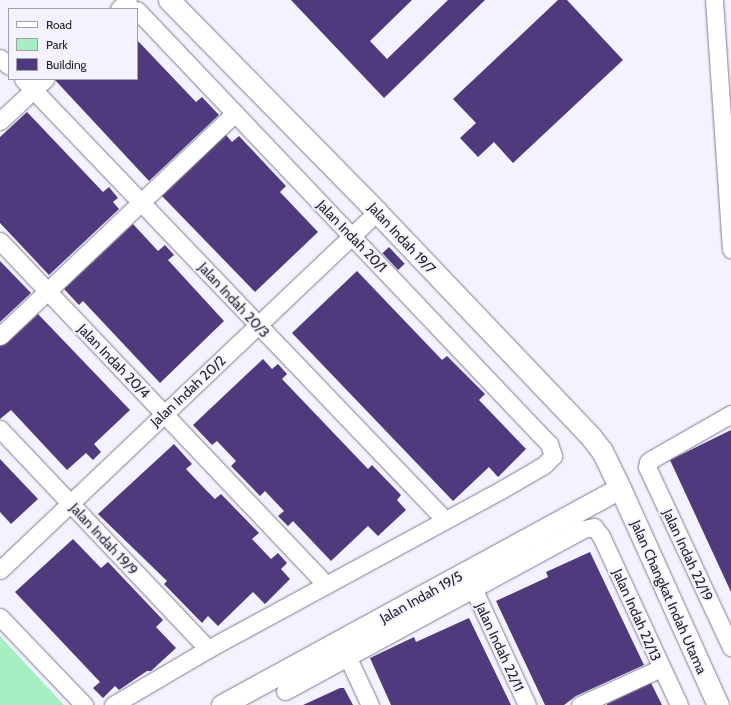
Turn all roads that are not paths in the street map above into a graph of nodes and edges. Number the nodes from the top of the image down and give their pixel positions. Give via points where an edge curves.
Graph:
1 (169, 0) edge
2 (714, 0) edge
3 (138, 15) edge
4 (0, 58) edge
5 (8, 65) edge
6 (34, 82) edge
7 (235, 113) junction
8 (0, 121) edge
9 (142, 203) junction
10 (377, 212) junction
11 (352, 236) junction
12 (0, 241) edge
13 (731, 249) edge
14 (48, 292) junction
15 (258, 326) junction
16 (0, 336) edge
17 (164, 414) junction
18 (731, 414) edge
19 (0, 429) edge
20 (620, 488) junction
21 (71, 503) junction
22 (445, 520) junction
23 (0, 570) edge
24 (326, 585) junction
25 (473, 588) junction
26 (0, 617) edge
27 (730, 640) edge
28 (208, 649) junction
29 (348, 658) junction
30 (661, 668) junction
31 (285, 691) dead end
32 (84, 705) edge
33 (113, 705) edge
34 (222, 705) edge
35 (370, 705) edge
36 (527, 705) edge
37 (580, 705) edge
38 (679, 705) edge
39 (718, 705) edge

1 - 10 street, Jalan Indah 19/7
2 - 13 street
3 - 7 street, Jalan Indah 20/1
4 - 5 street
6 - 8 street
6 - 9 street, Jalan Indah 20/3
7 - 9 street
7 - 11 street, Jalan Indah 20/1
9 - 14 street
9 - 15 street, Jalan Indah 20/3
10 - 11 street, Jalan Indah 20/2
10 - 20 street, Jalan Indah 19/7 via 591,437 602,451
11 - 15 street, Jalan Indah 20/2
11 - 22 street, Jalan Indah 20/1 via 549,444 553,456 544,465
12 - 14 street, Jalan Indah 20/4
14 - 16 street
14 - 17 street, Jalan Indah 20/4
15 - 17 street, Jalan Indah 20/2
15 - 22 street, Jalan Indah 20/3
17 - 21 street, Jalan Indah 20/2
17 - 24 street, Jalan Indah 20/4
18 - 27 street, Jalan Indah 22/19 via 648,462 647,467
19 - 21 street, Jalan Indah 19/9
20 - 34 street, Jalan Indah 19/5
20 - 39 street, Jalan Changkat Indah Utama
21 - 23 street, Jalan Indah 20/2
21 - 28 street, Jalan Indah 19/9
22 - 24 street
24 - 28 street
25 - 29 street
25 - 30 street, Jalan Indah 22/13 via 583,529 594,527 601,536
25 - 36 street, Jalan Indah 22/11
26 - 32 street
28 - 33 street
29 - 31 street
29 - 35 street
30 - 37 street
30 - 38 street, Jalan Indah 22/13

